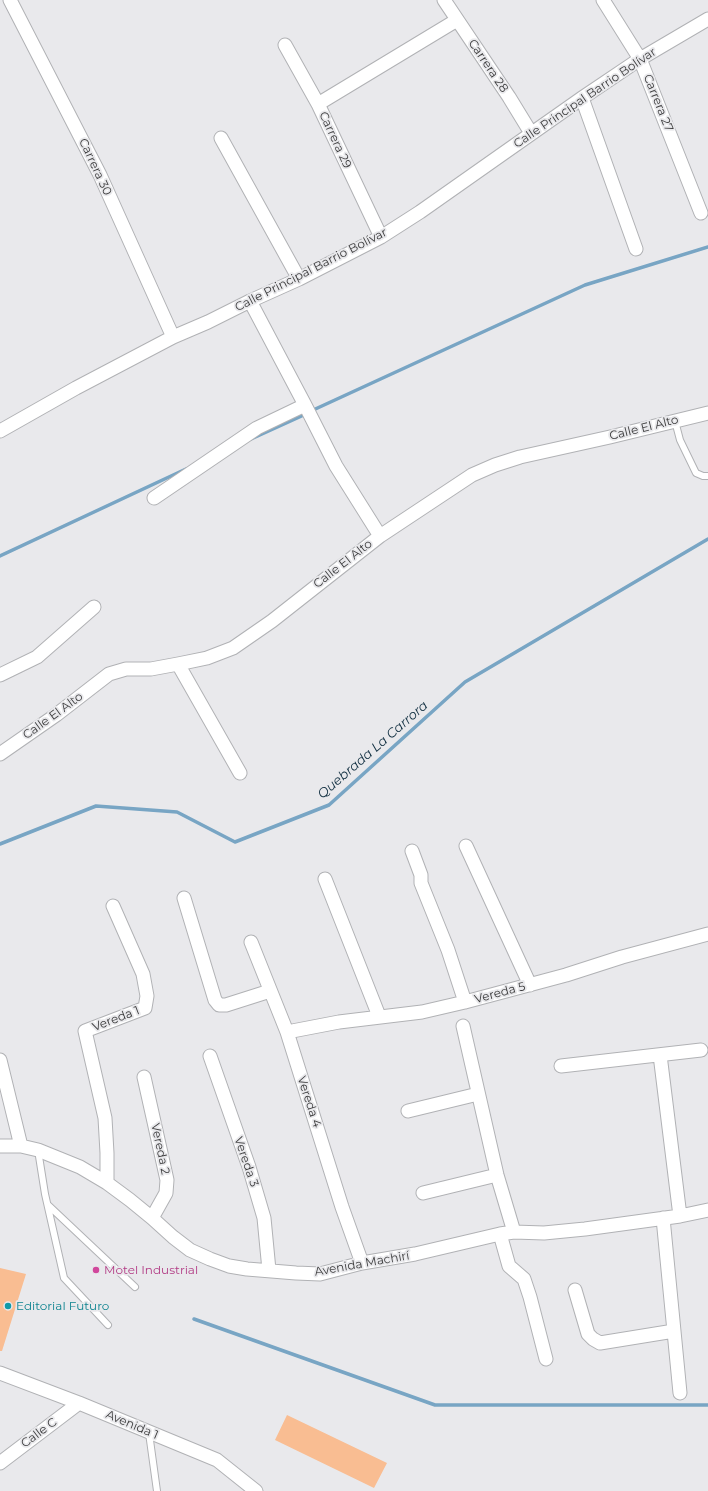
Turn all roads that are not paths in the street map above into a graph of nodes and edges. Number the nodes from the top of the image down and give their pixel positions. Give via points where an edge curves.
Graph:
1 (10, 0) edge
2 (444, 0) edge
3 (603, 0) edge
4 (708, 19) edge
5 (457, 20) junction
6 (285, 45) dead end
7 (640, 59) junction
8 (582, 98) junction
9 (318, 104) junction
10 (531, 133) junction
11 (221, 138) dead end
12 (701, 213) dead end
13 (381, 237) junction
14 (636, 249) dead end
15 (299, 279) junction
16 (250, 301) junction
17 (173, 338) junction
18 (305, 405) junction
19 (708, 413) edge
20 (675, 421) junction
21 (0, 431) edge
22 (708, 476) edge
23 (154, 498) dead end
24 (380, 536) junction
25 (94, 607) dead end
26 (178, 664) junction
27 (0, 675) edge
28 (0, 754) edge
29 (240, 774) dead end
30 (466, 846) dead end
31 (412, 851) dead end
32 (325, 879) dead end
33 (184, 898) dead end
34 (113, 906) dead end
35 (708, 934) edge
36 (251, 942) dead end
37 (530, 985) junction
38 (270, 991) junction
39 (465, 1002) junction
40 (379, 1016) junction
41 (463, 1026) dead end
42 (287, 1032) junction
43 (700, 1050) dead end
44 (660, 1055) junction
45 (210, 1056) dead end
46 (0, 1060) edge
47 (561, 1066) dead end
48 (144, 1077) dead end
49 (478, 1094) junction
50 (408, 1111) dead end
51 (0, 1146) edge
52 (21, 1146) junction
53 (38, 1150) junction
54 (497, 1175) junction
55 (107, 1183) junction
56 (423, 1193) dead end
57 (48, 1205) junction
58 (708, 1210) edge
59 (680, 1216) junction
60 (152, 1218) junction
61 (663, 1218) junction
62 (514, 1232) junction
63 (500, 1234) junction
64 (362, 1262) junction
65 (269, 1270) junction
66 (135, 1287) dead end
67 (575, 1290) dead end
68 (108, 1325) dead end
69 (674, 1331) junction
70 (546, 1359) dead end
71 (0, 1373) edge
72 (680, 1393) dead end
73 (79, 1403) junction
74 (149, 1433) junction
75 (0, 1463) edge
76 (157, 1491) edge
77 (256, 1491) edge

1 - 17 street, Carrera 30 via 100,175
2 - 5 street, Carrera 28
3 - 7 street, Carrera 27
4 - 7 street, Calle Principal Barrio Bolívar
5 - 9 street
5 - 10 street, Carrera 28
6 - 9 street, Carrera 29
7 - 8 street, Calle Principal Barrio Bolívar
7 - 12 street, Carrera 27
8 - 10 street, Calle Principal Barrio Bolívar
8 - 14 street
9 - 13 street, Carrera 29
10 - 13 street, Calle Principal Barrio Bolívar
11 - 15 street
13 - 15 street, Calle Principal Barrio Bolívar
15 - 16 street, Calle Principal Barrio Bolívar
16 - 17 street, Calle Principal Barrio Bolívar
16 - 18 street
17 - 21 street, Calle Principal Barrio Bolívar
18 - 23 street via 257,428
18 - 24 street via 336,466
19 - 20 street, Calle El Alto
20 - 22 lane via 680,440 696,473
20 - 24 street, Calle El Alto via 495,465 472,475
24 - 26 street, Calle El Alto via 272,621 233,648 207,658
25 - 27 street via 37,656
26 - 28 street, Calle El Alto via 150,669 126,669 109,674
26 - 29 street
30 - 37 street
31 - 39 street via 420,874 420,883 448,950
32 - 40 street
33 - 38 street via 215,1000 219,1005
34 - 55 street, Vereda 1 via 142,974 147,996 145,1008 85,1031 105,1118
35 - 37 street, Vereda 5
36 - 38 street, Vereda 4
37 - 39 street, Vereda 5
38 - 42 street, Vereda 4
39 - 40 street, Vereda 5 via 422,1012
40 - 42 street, Vereda 5
41 - 49 street
42 - 64 street, Vereda 4
43 - 44 street
44 - 47 street
44 - 59 street
45 - 65 street, Vereda 3 via 264,1218
46 - 52 street
48 - 60 street, Vereda 2 via 167,1180 166,1192
49 - 50 street
49 - 54 street
51 - 52 street, Avenida Machirí
52 - 53 street, Avenida Machirí
53 - 55 street, Avenida Machirí via 80,1167
53 - 57 lane
54 - 56 street
54 - 62 street
55 - 60 street, Avenida Machirí
57 - 66 lane
57 - 68 lane via 64,1278
58 - 59 street, Avenida Machirí
59 - 61 street, Avenida Machirí
60 - 65 street, Avenida Machirí via 190,1250 203,1256 229,1266
61 - 62 street, Avenida Machirí via 544,1233
61 - 69 street
62 - 63 street, Avenida Machirí
63 - 64 street, Avenida Machirí via 415,1254
63 - 70 street via 509,1266 524,1280
64 - 65 street, Avenida Machirí via 320,1274
67 - 69 street via 588,1334 600,1343
69 - 72 street
71 - 73 street, Avenida 1
73 - 74 street, Avenida 1
73 - 75 street, Calle C
74 - 76 lane
74 - 77 street, Avenida 1 via 217,1460

